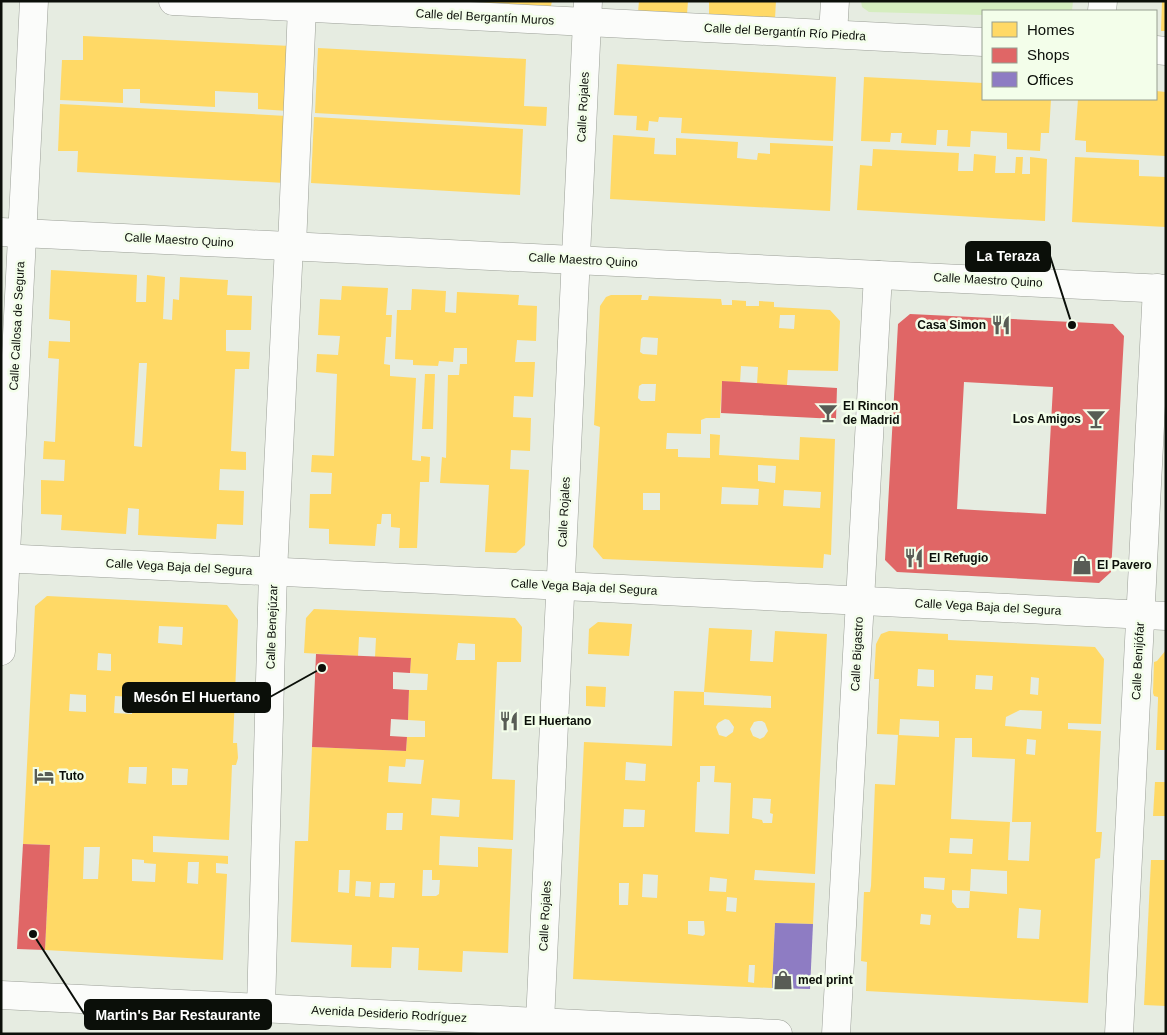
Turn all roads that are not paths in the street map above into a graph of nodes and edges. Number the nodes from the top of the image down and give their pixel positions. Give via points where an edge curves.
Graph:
1 (34, 1) edge
2 (173, 1) edge
3 (835, 1) edge
4 (190, 2) edge
5 (302, 7) junction
6 (431, 8) edge
7 (587, 12) edge
8 (834, 34) junction
9 (982, 42) edge
10 (12, 232) edge
11 (290, 246) junction
12 (576, 260) junction
13 (878, 275) junction
14 (1162, 288) edge
15 (4, 558) edge
16 (273, 572) junction
17 (560, 586) junction
18 (860, 601) junction
19 (1153, 616) edge
20 (1, 651) edge
21 (1, 995) edge
22 (261, 1008) junction
23 (540, 1022) junction
24 (778, 1034) edge
25 (836, 1034) edge
26 (1119, 1034) edge

1 - 10 street, Calle Callosa de Segura
2 - 4 street, Calle del Bergantín Muros
3 - 8 street
4 - 5 street, Calle del Bergantín Muros
5 - 6 street, Calle del Bergantín Muros
5 - 11 street, Calle Benejúzar
6 - 7 street, Calle del Bergantín Muros
7 - 8 street, Calle del Bergantín Río Piedra
7 - 12 street, Calle Rojales
8 - 9 street, Calle del Bergantín Río Piedra
10 - 11 street, Calle Maestro Quino
10 - 15 street, Calle Callosa de Segura
11 - 12 street, Calle Maestro Quino
11 - 16 street, Calle Benejúzar
12 - 13 street, Calle Maestro Quino
12 - 17 street, Calle Rojales
13 - 14 street, Calle Maestro Quino
13 - 18 street, Calle Bigastro
14 - 19 street, Calle Benijófar
15 - 16 street, Calle Vega Baja del Segura
15 - 20 street, Calle Callosa de Segura
16 - 17 street, Calle Vega Baja del Segura
16 - 22 street, Calle Benejúzar
17 - 18 street, Calle Vega Baja del Segura
17 - 23 street, Calle Rojales
18 - 19 street, Calle Vega Baja del Segura
18 - 25 street, Calle Bigastro
19 - 26 street, Calle Benijófar
21 - 22 street, Avenida Desiderio Rodríguez
22 - 23 street, Avenida Desiderio Rodríguez
23 - 24 street, Avenida Desiderio Rodríguez

